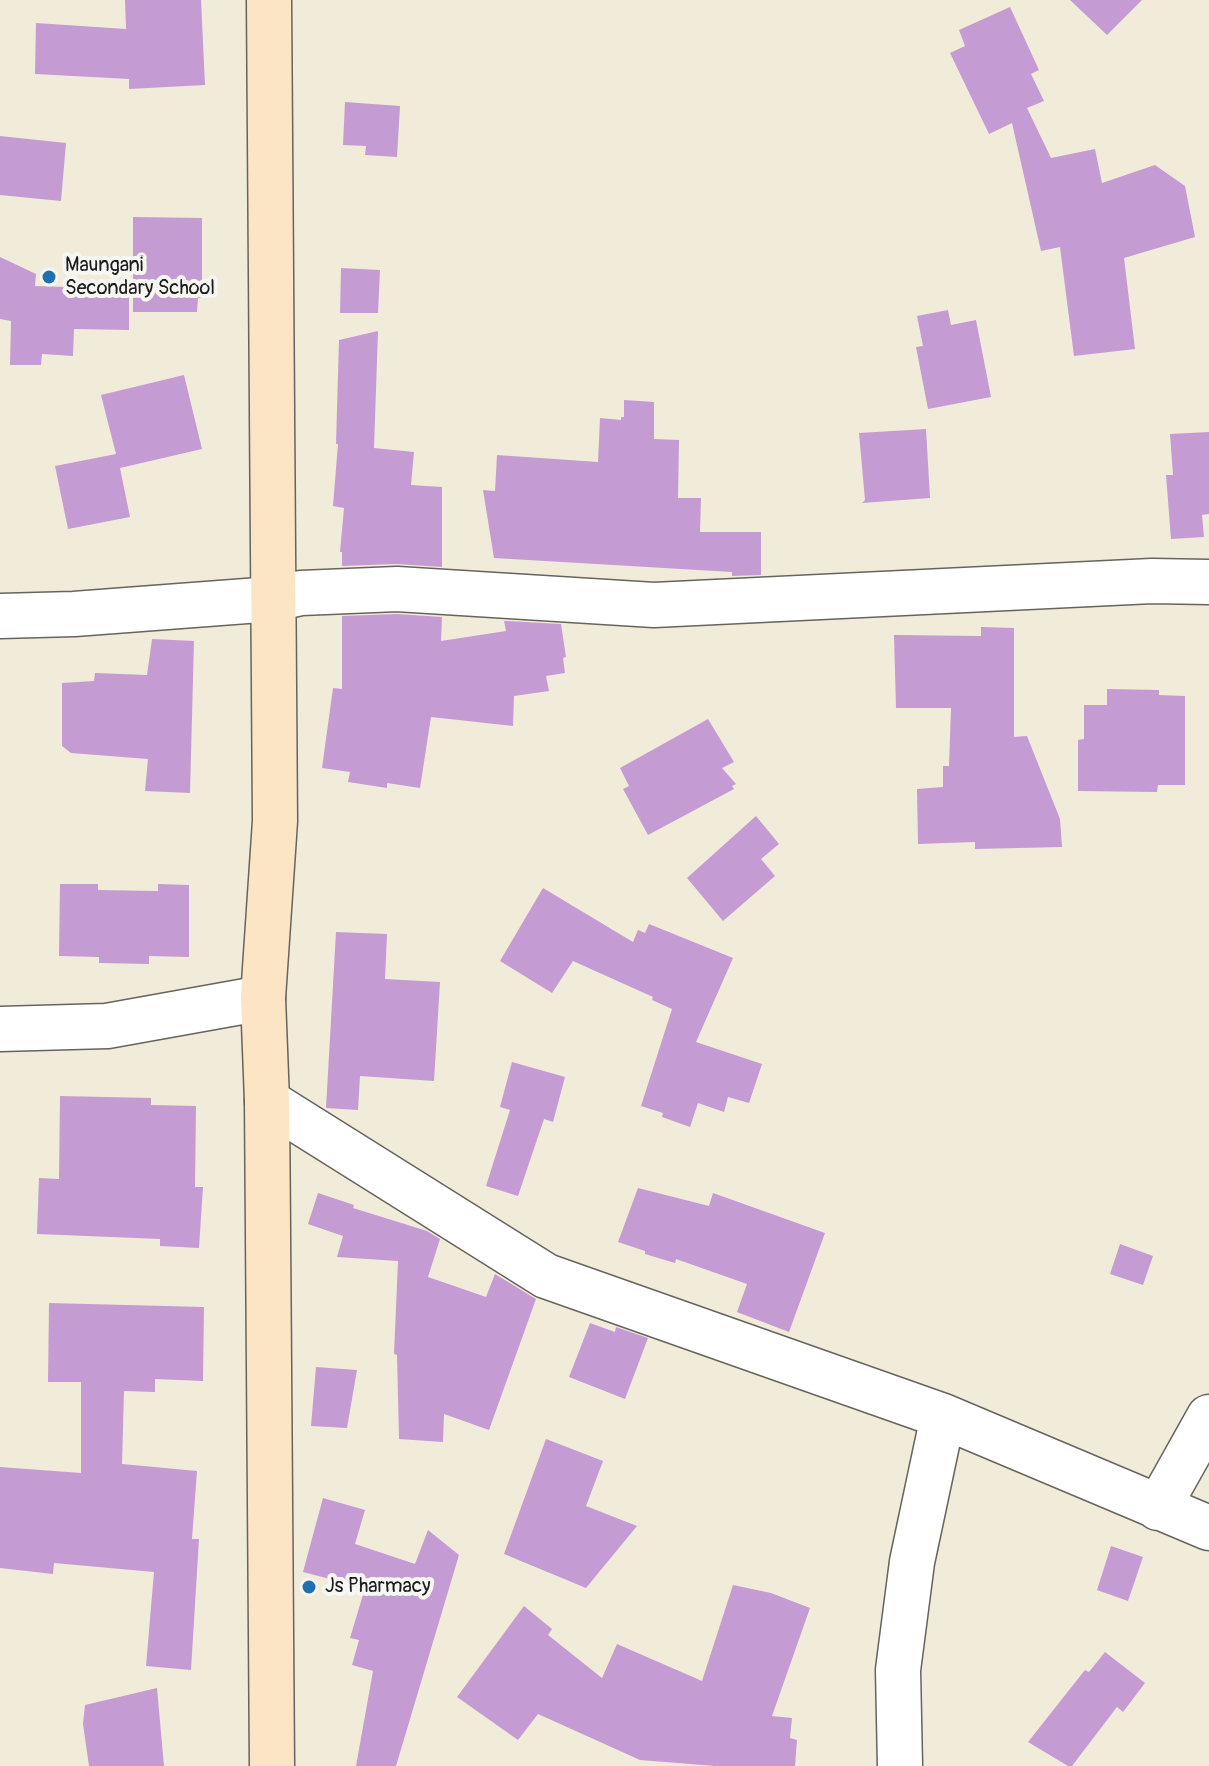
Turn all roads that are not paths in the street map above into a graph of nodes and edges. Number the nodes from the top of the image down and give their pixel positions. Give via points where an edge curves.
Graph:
1 (269, 0) edge
2 (1209, 582) edge
3 (273, 599) junction
4 (0, 616) edge
5 (263, 998) junction
6 (0, 1029) edge
7 (267, 1101) junction
8 (943, 1416) junction
9 (1209, 1417) edge
10 (1158, 1508) junction
11 (1209, 1528) edge
12 (272, 1766) edge
13 (900, 1766) edge

1 - 3 main road
2 - 3 street via 654,605 397,589
3 - 4 street
3 - 5 main road via 275,821
5 - 6 street via 107,1026
5 - 7 main road
7 - 8 street via 546,1276
7 - 12 main road
8 - 10 street
8 - 13 street via 912,1562 898,1670
9 - 10 street
10 - 11 street

